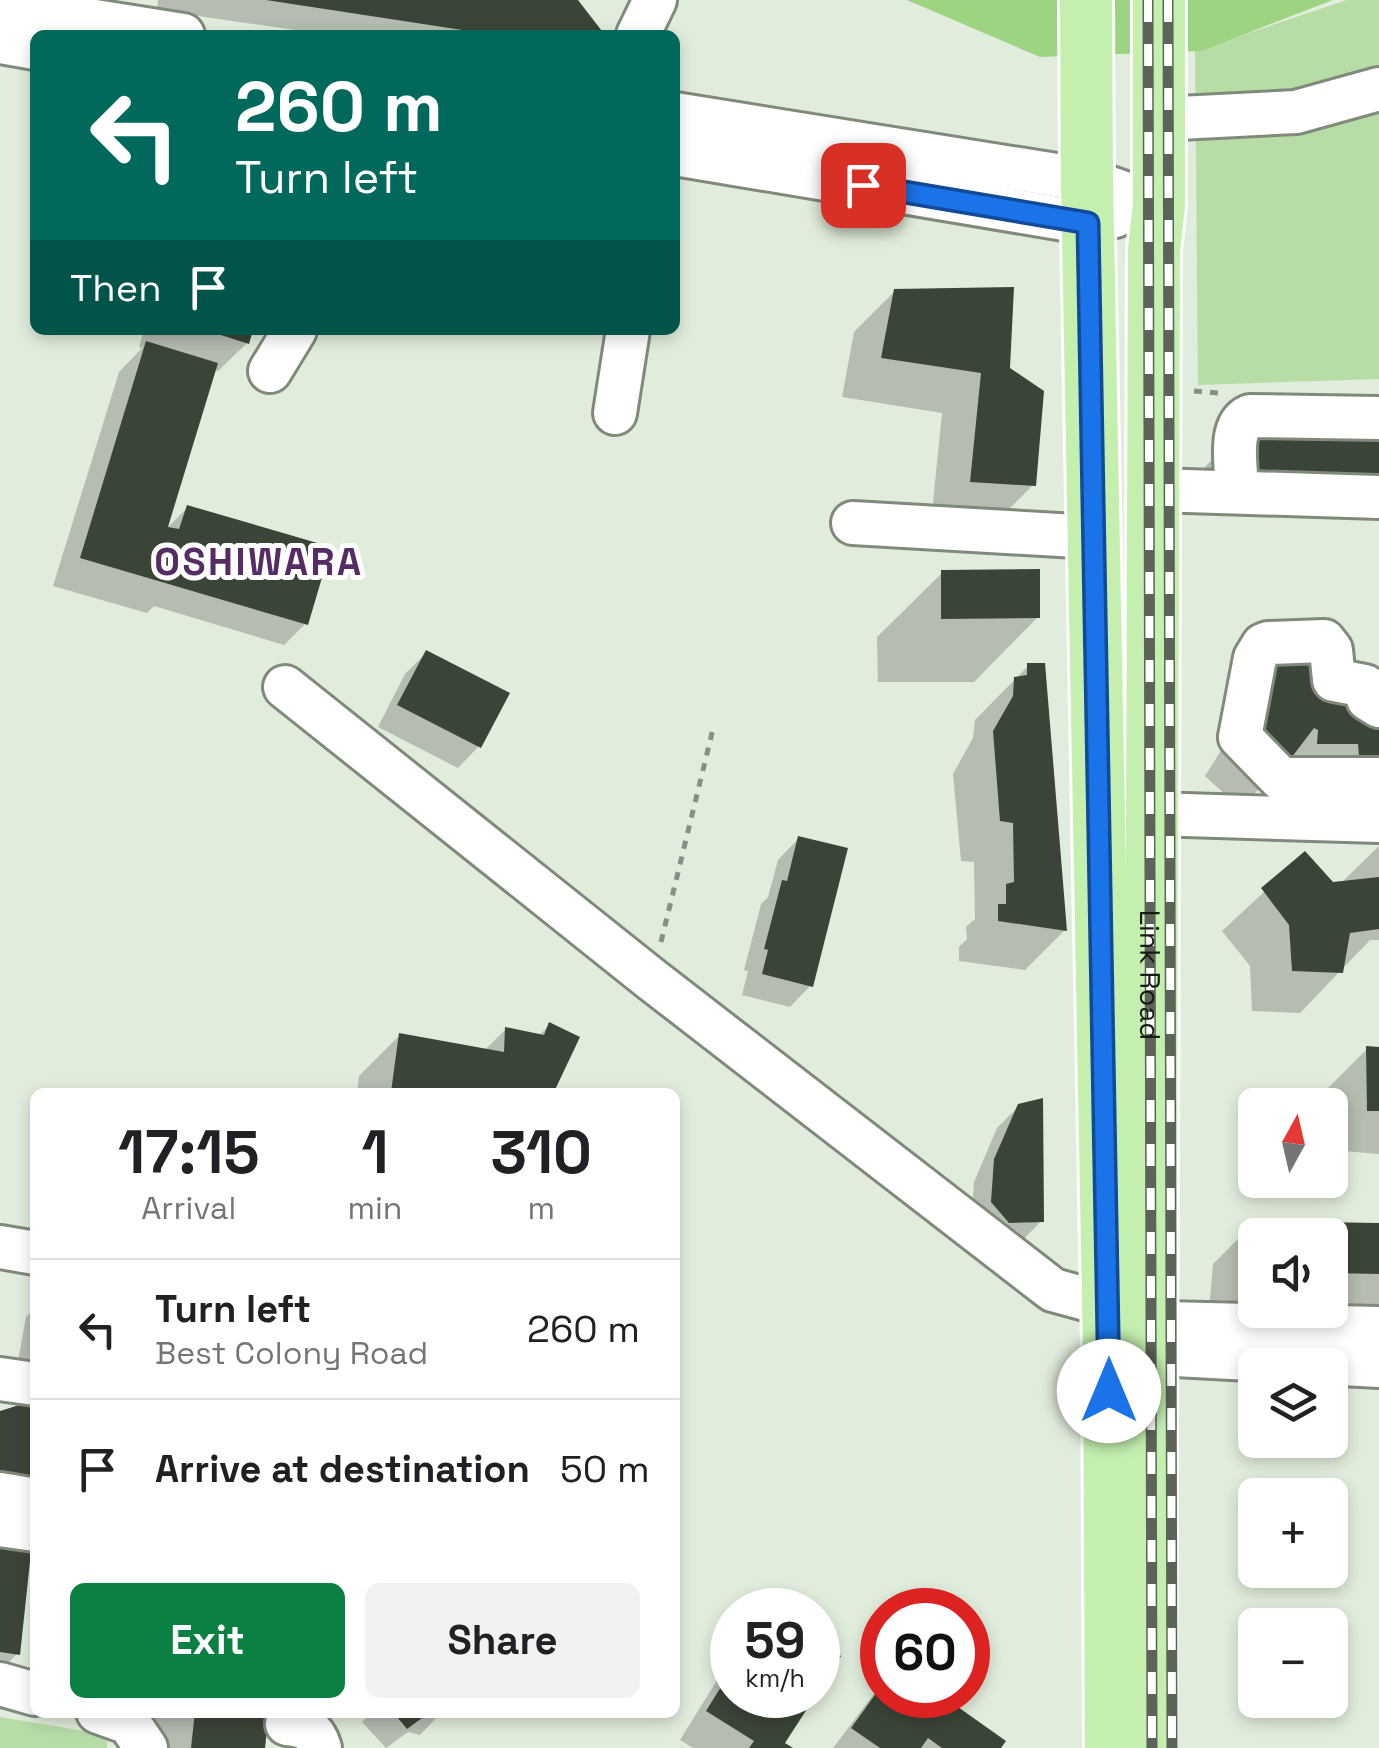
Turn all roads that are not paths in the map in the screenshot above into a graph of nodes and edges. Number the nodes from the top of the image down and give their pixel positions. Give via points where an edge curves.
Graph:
1 (655, 0) edge
2 (1086, 0) edge
3 (1159, 0) edge
4 (0, 6) edge
5 (151, 30) edge
6 (640, 30) edge
7 (0, 42) edge
8 (30, 47) edge
9 (1379, 89) edge
10 (1160, 100) junction
11 (680, 115) edge
12 (680, 155) edge
13 (1087, 201) junction
14 (1159, 205) junction
15 (292, 335) edge
16 (627, 335) edge
17 (270, 371) dead end
18 (1220, 394) dead end
19 (1363, 410) edge
20 (615, 413) dead end
21 (1156, 490) junction
22 (1237, 492) junction
23 (1379, 496) edge
24 (853, 524) dead end
25 (1093, 537) junction
26 (285, 687) dead end
27 (1379, 706) edge
28 (1379, 779) edge
29 (1153, 814) junction
30 (1379, 820) edge
31 (0, 1247) edge
32 (30, 1252) edge
33 (1379, 1328) edge
34 (1126, 1331) junction
35 (1379, 1366) edge
36 (0, 1379) edge
37 (30, 1383) edge
38 (0, 1494) edge
39 (30, 1499) edge
40 (0, 1525) edge
41 (30, 1529) edge
42 (0, 1684) edge
43 (30, 1693) edge
44 (115, 1718) edge
45 (288, 1718) edge
46 (146, 1748) edge
47 (320, 1748) edge
48 (1111, 1748) edge
49 (1149, 1748) edge

1 - 6 street
2 - 13 main road, Link Road
3 - 10 main road, Link Road
4 - 5 street
7 - 8 street
9 - 10 street via 1296,112
10 - 14 main road, Link Road
11 - 13 street
12 - 13 street
13 - 14 street
13 - 25 main road, Link Road
14 - 21 main road, Link Road
15 - 17 street
16 - 20 street
18 - 19 street
19 - 22 street via 1241,420
21 - 22 street
21 - 29 main road, Link Road
22 - 23 street
24 - 25 street
25 - 34 main road, Link Road
26 - 34 street via 1053,1290
27 - 28 street via 1365,686 1334,680 1324,642 1268,643 1256,658 1240,737 1281,778
29 - 30 street
29 - 34 main road, Link Road
31 - 32 street
33 - 34 street
34 - 35 street
34 - 48 main road, Link Road
34 - 49 main road, Link Road
36 - 37 street
38 - 39 street
40 - 41 street
42 - 43 street
44 - 46 street via 129,1723
45 - 47 street via 288,1724 306,1726

